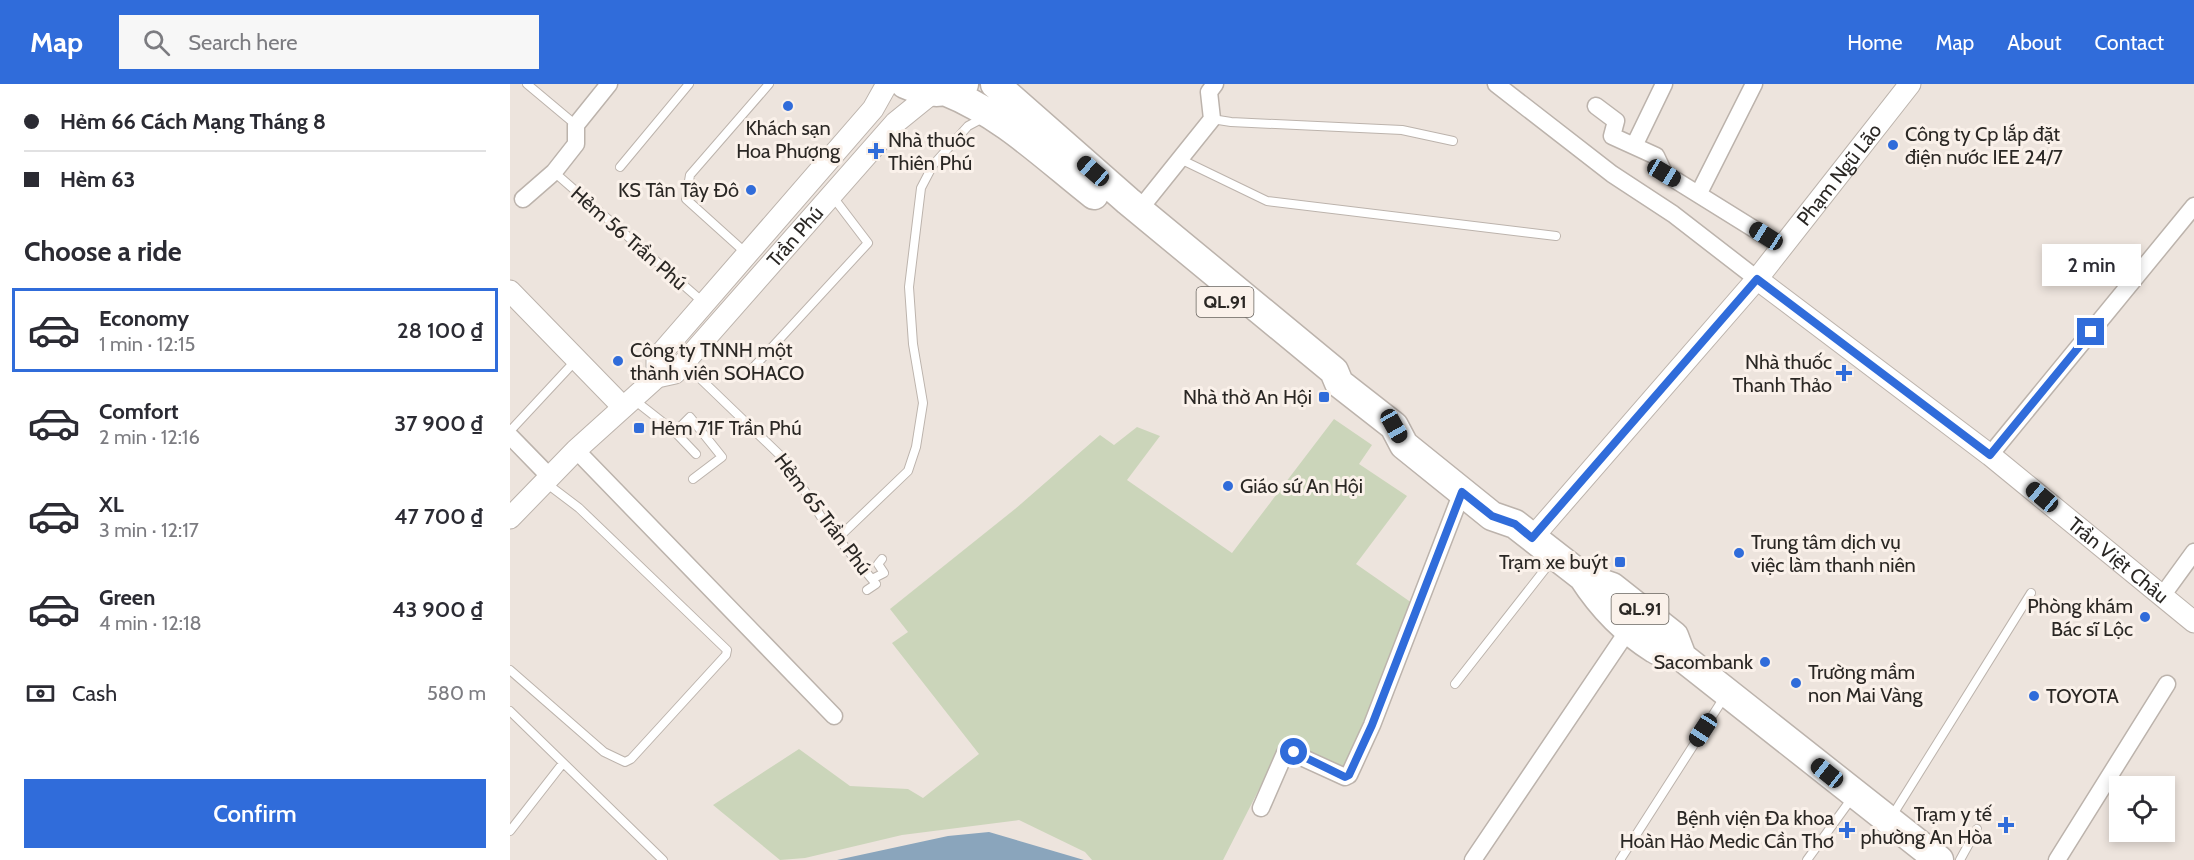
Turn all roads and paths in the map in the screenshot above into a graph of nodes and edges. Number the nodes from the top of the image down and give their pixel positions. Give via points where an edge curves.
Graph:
1 (527, 84) edge
2 (609, 84) edge
3 (689, 84) edge
4 (769, 84) edge
5 (887, 84) edge
6 (905, 84) edge
7 (995, 84) edge
8 (1496, 84) edge
9 (1664, 84) edge
10 (1754, 84) edge
11 (1910, 84) edge
12 (1208, 87) edge
13 (948, 90) edge
14 (1596, 106) dead end
15 (990, 114) junction
16 (1212, 119) junction
17 (576, 125) junction
18 (1453, 141) dead end
19 (1634, 146) junction
20 (1180, 159) junction
21 (620, 167) dead end
22 (554, 172) junction
23 (1699, 194) junction
24 (833, 196) junction
25 (523, 199) dead end
26 (2194, 206) edge
27 (1139, 210) junction
28 (1556, 236) dead end
29 (1783, 247) junction
30 (748, 255) junction
31 (1757, 279) junction
32 (510, 291) edge
33 (704, 303) junction
34 (577, 359) junction
35 (683, 363) junction
36 (751, 370) dead end
37 (657, 377) junction
38 (1339, 383) junction
39 (628, 403) junction
40 (1394, 426) junction
41 (510, 431) edge
42 (675, 432) junction
43 (510, 436) edge
44 (576, 450) junction
45 (696, 454) dead end
46 (1990, 455) junction
47 (546, 479) junction
48 (693, 479) dead end
49 (1462, 492) junction
50 (510, 518) edge
51 (1523, 531) junction
52 (838, 538) junction
53 (2194, 552) edge
54 (1555, 557) junction
55 (882, 559) dead end
56 (1583, 578) junction
57 (872, 579) junction
58 (867, 590) dead end
59 (2031, 593) dead end
60 (2162, 596) junction
61 (2194, 622) edge
62 (1629, 629) junction
63 (1682, 657) junction
64 (510, 670) edge
65 (1455, 684) dead end
66 (2167, 684) dead end
67 (1727, 693) junction
68 (510, 711) edge
69 (834, 716) dead end
70 (563, 763) junction
71 (1854, 795) junction
72 (1261, 808) dead end
73 (1889, 821) junction
74 (1977, 829) dead end
75 (510, 831) edge
76 (663, 860) edge
77 (1473, 860) edge
78 (1620, 860) edge
79 (1807, 860) edge
80 (1939, 860) edge
81 (1960, 860) edge
82 (2057, 860) edge

1 - 17 lane
2 - 17 street
3 - 21 lane
4 - 30 lane via 690,175 686,199
5 - 30 street, Trần Phú via 873,109
6 - 13 highway
7 - 27 highway, QL.91
8 - 31 street
9 - 19 street
10 - 23 street
11 - 29 street, Phạm Ngũ Lão
12 - 16 street
13 - 15 highway, QL.91
13 - 24 street, Trần Phú via 896,123
14 - 19 street via 1616,121 1612,136
15 - 38 highway, QL.91 via 1322,382
15 - 52 lane via 968,126 933,165 921,188 909,287 922,403 908,471
16 - 18 lane via 1402,130
16 - 20 street
17 - 22 street via 576,144
19 - 23 street via 1656,156 1664,173
20 - 27 street
20 - 28 lane via 1267,201
22 - 25 street
22 - 33 lane, Hẻm 56 Trần Phú
23 - 29 street
24 - 35 street, Trần Phú
24 - 36 lane via 868,243
26 - 46 street
27 - 38 highway, QL.91 via 1334,371
29 - 31 street, Phạm Ngũ Lão
30 - 33 street, Trần Phú
31 - 46 street, Trần Việt Châu
31 - 51 street, Phạm Ngũ Lão
32 - 34 street
33 - 37 street, Trần Phú via 657,358
34 - 39 street
34 - 41 lane
35 - 37 street, Trần Phú via 675,372
35 - 52 lane, Hẻm 65 Trần Phú via 785,460
37 - 39 street, Trần Phú
38 - 40 highway, QL.91
39 - 42 lane
39 - 44 street, Trần Phú
40 - 49 highway, QL.91 via 1404,444
40 - 51 highway, QL.91 via 1415,429 1466,470 1504,502
42 - 45 lane
42 - 48 lane via 690,417 722,457
43 - 47 street
44 - 47 street, Trần Phú
44 - 69 street
46 - 60 street, Trần Việt Châu
47 - 50 street, Trần Phú
47 - 64 lane via 727,650 625,762 604,752
49 - 51 highway, QL.91 via 1492,516
49 - 72 street via 1349,775 1345,777 1288,751
51 - 54 highway, QL.91
52 - 57 lane, Hẻm 65 Trần Phú
53 - 60 street
54 - 56 highway, QL.91
54 - 65 lane
55 - 57 lane via 878,564 884,573
56 - 62 highway, QL.91 via 1598,601
56 - 63 highway, QL.91 via 1612,586 1674,636
57 - 58 lane, Hẻm 65 Trần Phú via 876,584
59 - 73 lane
60 - 61 street, Trần Việt Châu
62 - 63 highway, QL.91 via 1657,650
62 - 77 street
63 - 67 highway, QL.91
66 - 82 street
67 - 71 highway, QL.91
67 - 78 lane
68 - 70 lane
70 - 75 lane
70 - 76 lane
71 - 73 highway, QL.91
71 - 79 lane
73 - 80 highway, QL.91
74 - 81 lane

